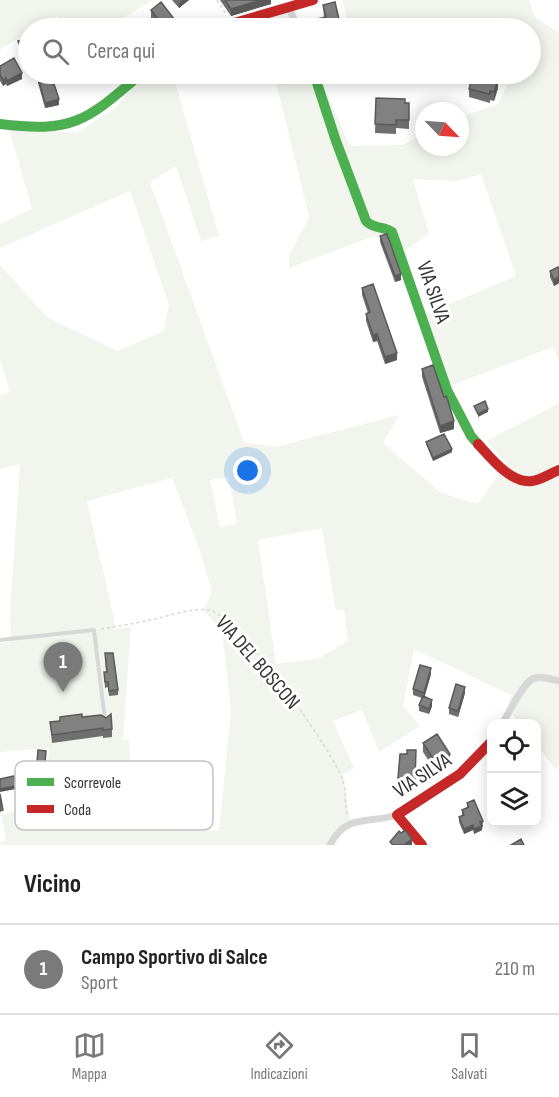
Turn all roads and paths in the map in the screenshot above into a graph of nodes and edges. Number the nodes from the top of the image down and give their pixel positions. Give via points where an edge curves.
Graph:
1 (217, 0) edge
2 (313, 0) edge
3 (290, 8) junction
4 (228, 18) edge
5 (254, 18) edge
6 (294, 18) edge
7 (129, 84) edge
8 (317, 84) edge
9 (0, 124) edge
10 (559, 470) edge
11 (94, 630) junction
12 (0, 640) edge
13 (559, 681) edge
14 (505, 719) edge
15 (105, 722) edge
16 (487, 747) edge
17 (397, 814) junction
18 (350, 823) junction
19 (330, 845) edge
20 (422, 845) edge

1 - 4 path
2 - 3 street
3 - 5 street
3 - 6 street
7 - 9 street via 106,104 74,122 45,128
8 - 10 street, VIA SILVA via 366,221 392,232 447,390 471,436 518,480 533,481
11 - 12 lane
11 - 15 lane
11 - 18 path, VIA DEL BOSCON via 195,611 210,610 226,620 314,729 343,781
13 - 14 street via 540,677 531,680
16 - 17 street, VIA SILVA via 458,778
17 - 18 street, VIA SILVA
17 - 20 street, VIA SILVA
18 - 19 street

